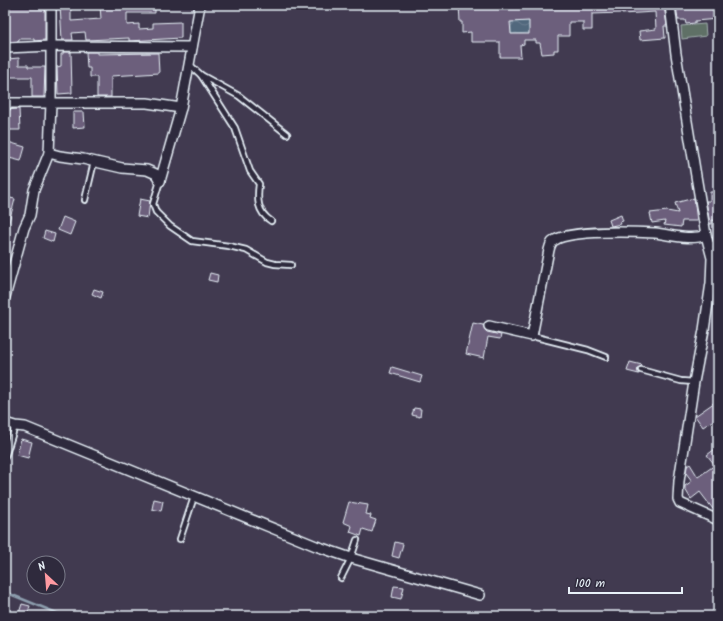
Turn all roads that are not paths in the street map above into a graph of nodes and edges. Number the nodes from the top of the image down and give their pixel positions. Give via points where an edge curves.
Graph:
1 (51, 5) edge
2 (200, 5) edge
3 (670, 5) edge
4 (52, 46) junction
5 (192, 47) junction
6 (5, 48) edge
7 (189, 64) junction
8 (201, 75) junction
9 (5, 103) edge
10 (51, 103) junction
11 (181, 108) junction
12 (287, 134) dead end
13 (49, 153) junction
14 (94, 162) junction
15 (160, 181) junction
16 (86, 200) dead end
17 (271, 221) dead end
18 (718, 233) edge
19 (706, 235) junction
20 (709, 247) junction
21 (291, 265) dead end
22 (715, 270) edge
23 (7, 280) edge
24 (5, 297) edge
25 (489, 326) dead end
26 (532, 336) junction
27 (606, 357) dead end
28 (641, 370) dead end
29 (694, 382) junction
30 (5, 423) edge
31 (15, 426) junction
32 (5, 458) edge
33 (194, 497) junction
34 (718, 520) edge
35 (180, 539) dead end
36 (357, 540) dead end
37 (351, 558) junction
38 (341, 578) dead end
39 (480, 595) dead end

1 - 4 street
2 - 5 street
3 - 19 street
4 - 5 street
4 - 6 street
4 - 10 street
5 - 7 street
7 - 8 lane
7 - 11 street
8 - 12 lane via 239,96
8 - 17 lane via 235,128 250,171 259,184 261,212
9 - 10 street
10 - 11 street via 147,103
10 - 13 street
11 - 15 street
13 - 14 street
13 - 23 street via 34,190 30,215
14 - 15 street via 147,170 156,174
14 - 16 lane
15 - 21 lane via 153,204 156,212 170,226 192,241 246,250 267,262
18 - 20 lane via 715,243
19 - 20 street
19 - 26 street via 693,238 634,232 590,233 555,240 549,250
20 - 22 street
22 - 29 street
23 - 24 street
25 - 26 street
26 - 27 lane
28 - 29 lane
29 - 34 street via 678,500
30 - 31 street
31 - 32 lane
31 - 33 street via 25,427
33 - 35 lane
33 - 37 street
36 - 37 lane
37 - 38 lane
37 - 39 street

